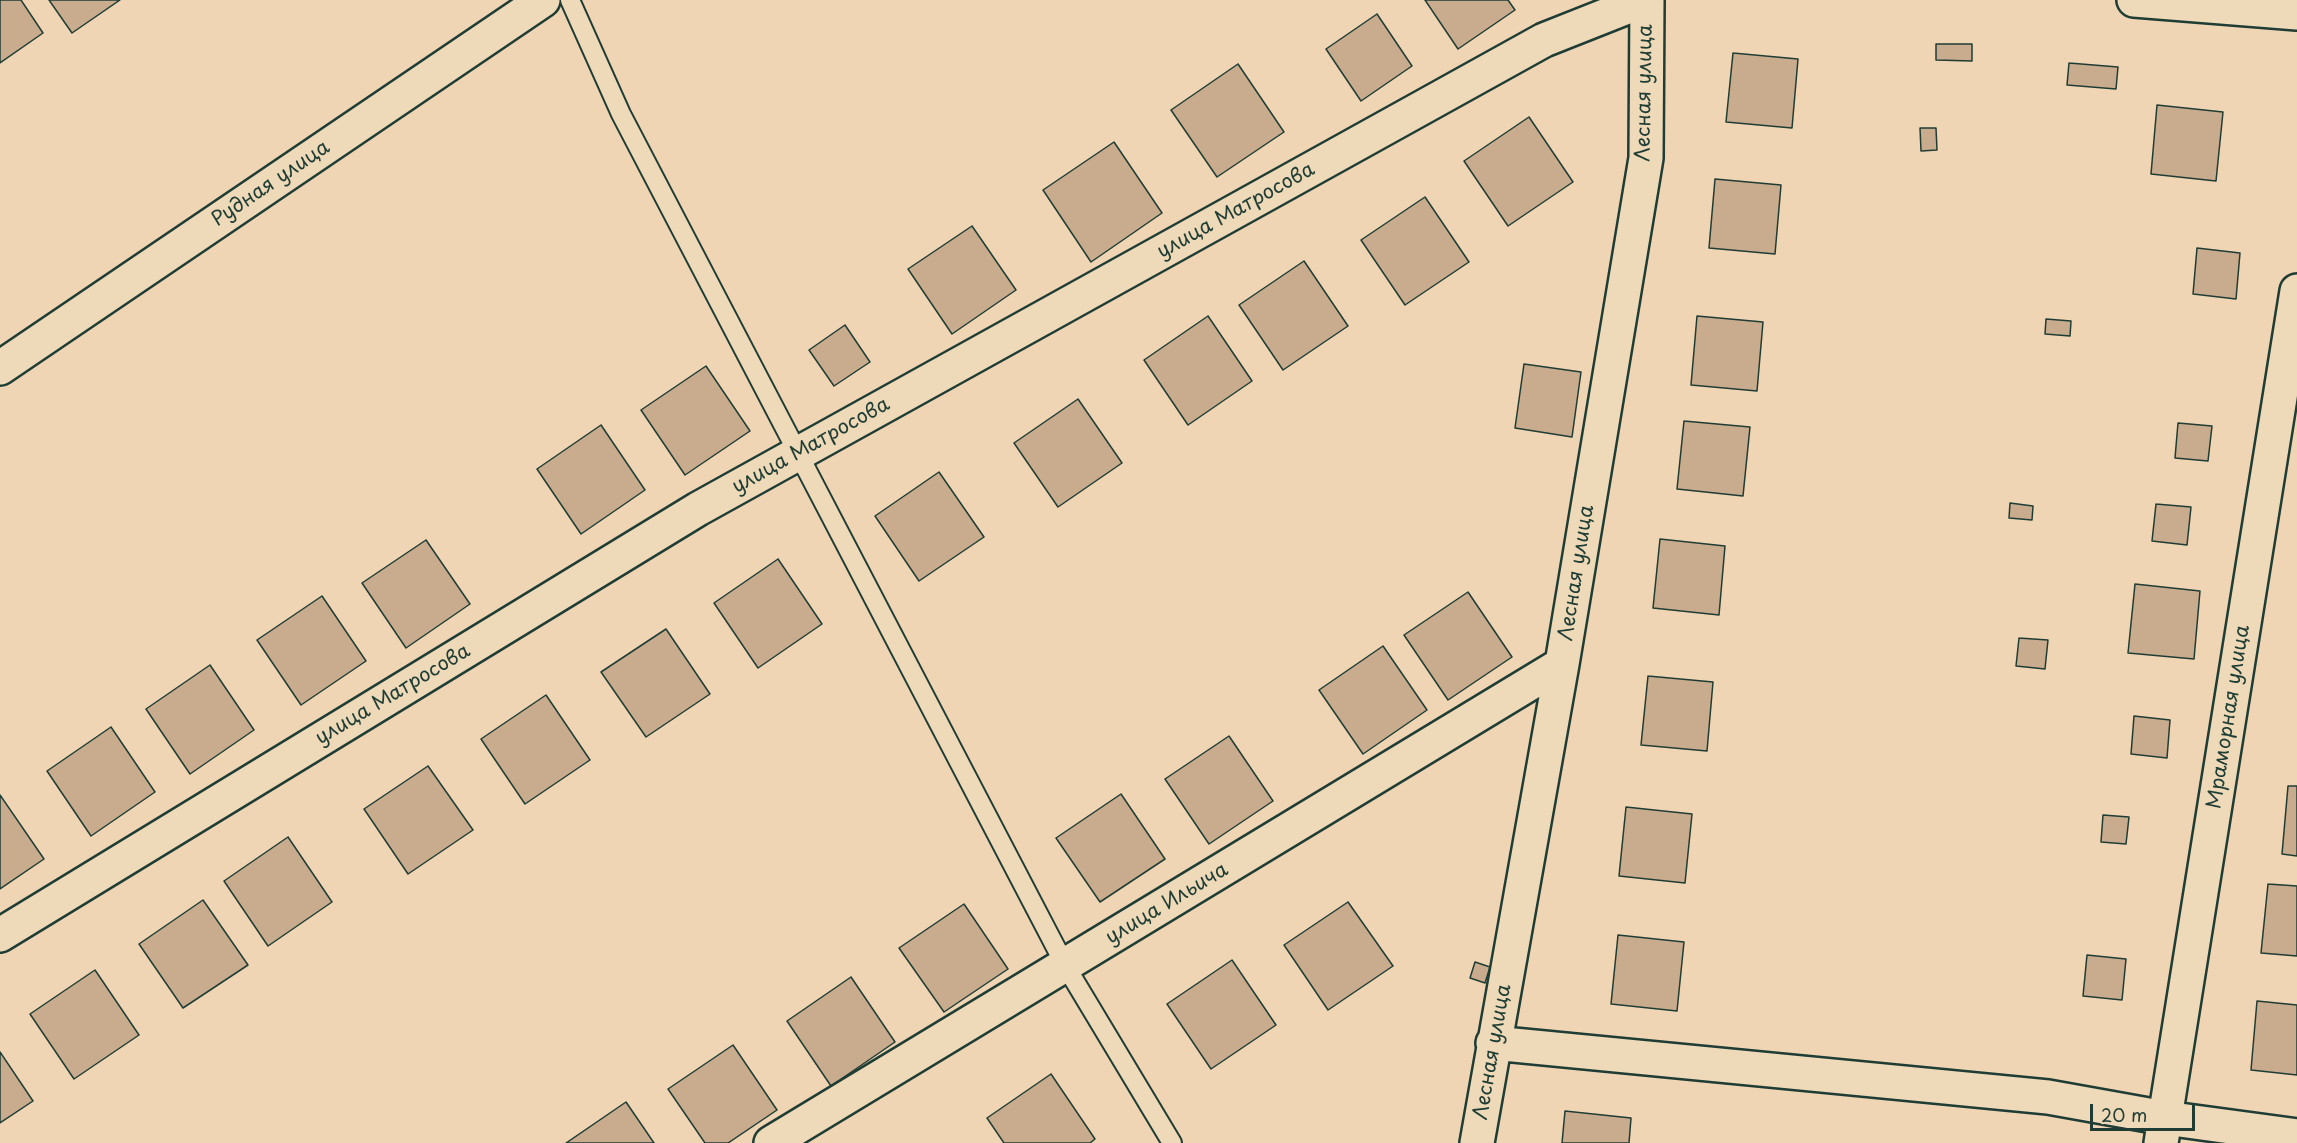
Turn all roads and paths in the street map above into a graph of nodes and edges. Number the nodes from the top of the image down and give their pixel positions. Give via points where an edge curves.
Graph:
1 (570, 0) edge
2 (1646, 0) edge
3 (2134, 0) edge
4 (531, 3) edge
5 (2297, 13) edge
6 (2297, 291) edge
7 (0, 368) edge
8 (797, 453) junction
9 (1562, 664) junction
10 (0, 935) edge
11 (1065, 965) junction
12 (1493, 1043) junction
13 (2163, 1131) edge
14 (2297, 1136) edge
15 (771, 1143) edge
16 (1172, 1143) edge
17 (1477, 1143) edge

1 - 8 lane via 621,114
2 - 8 street, улица Матросова via 1544,40
2 - 9 street, Лесная улица via 1646,158
3 - 5 street
4 - 7 street, Рудная улица
6 - 13 street, Мраморная улица
8 - 10 street, улица Матросова via 698,509
8 - 11 lane
9 - 11 street, улица Ильича
9 - 12 street, Лесная улица
11 - 15 street, улица Ильича
11 - 16 lane
12 - 13 street via 2048,1097
12 - 17 street, Лесная улица
13 - 14 street

